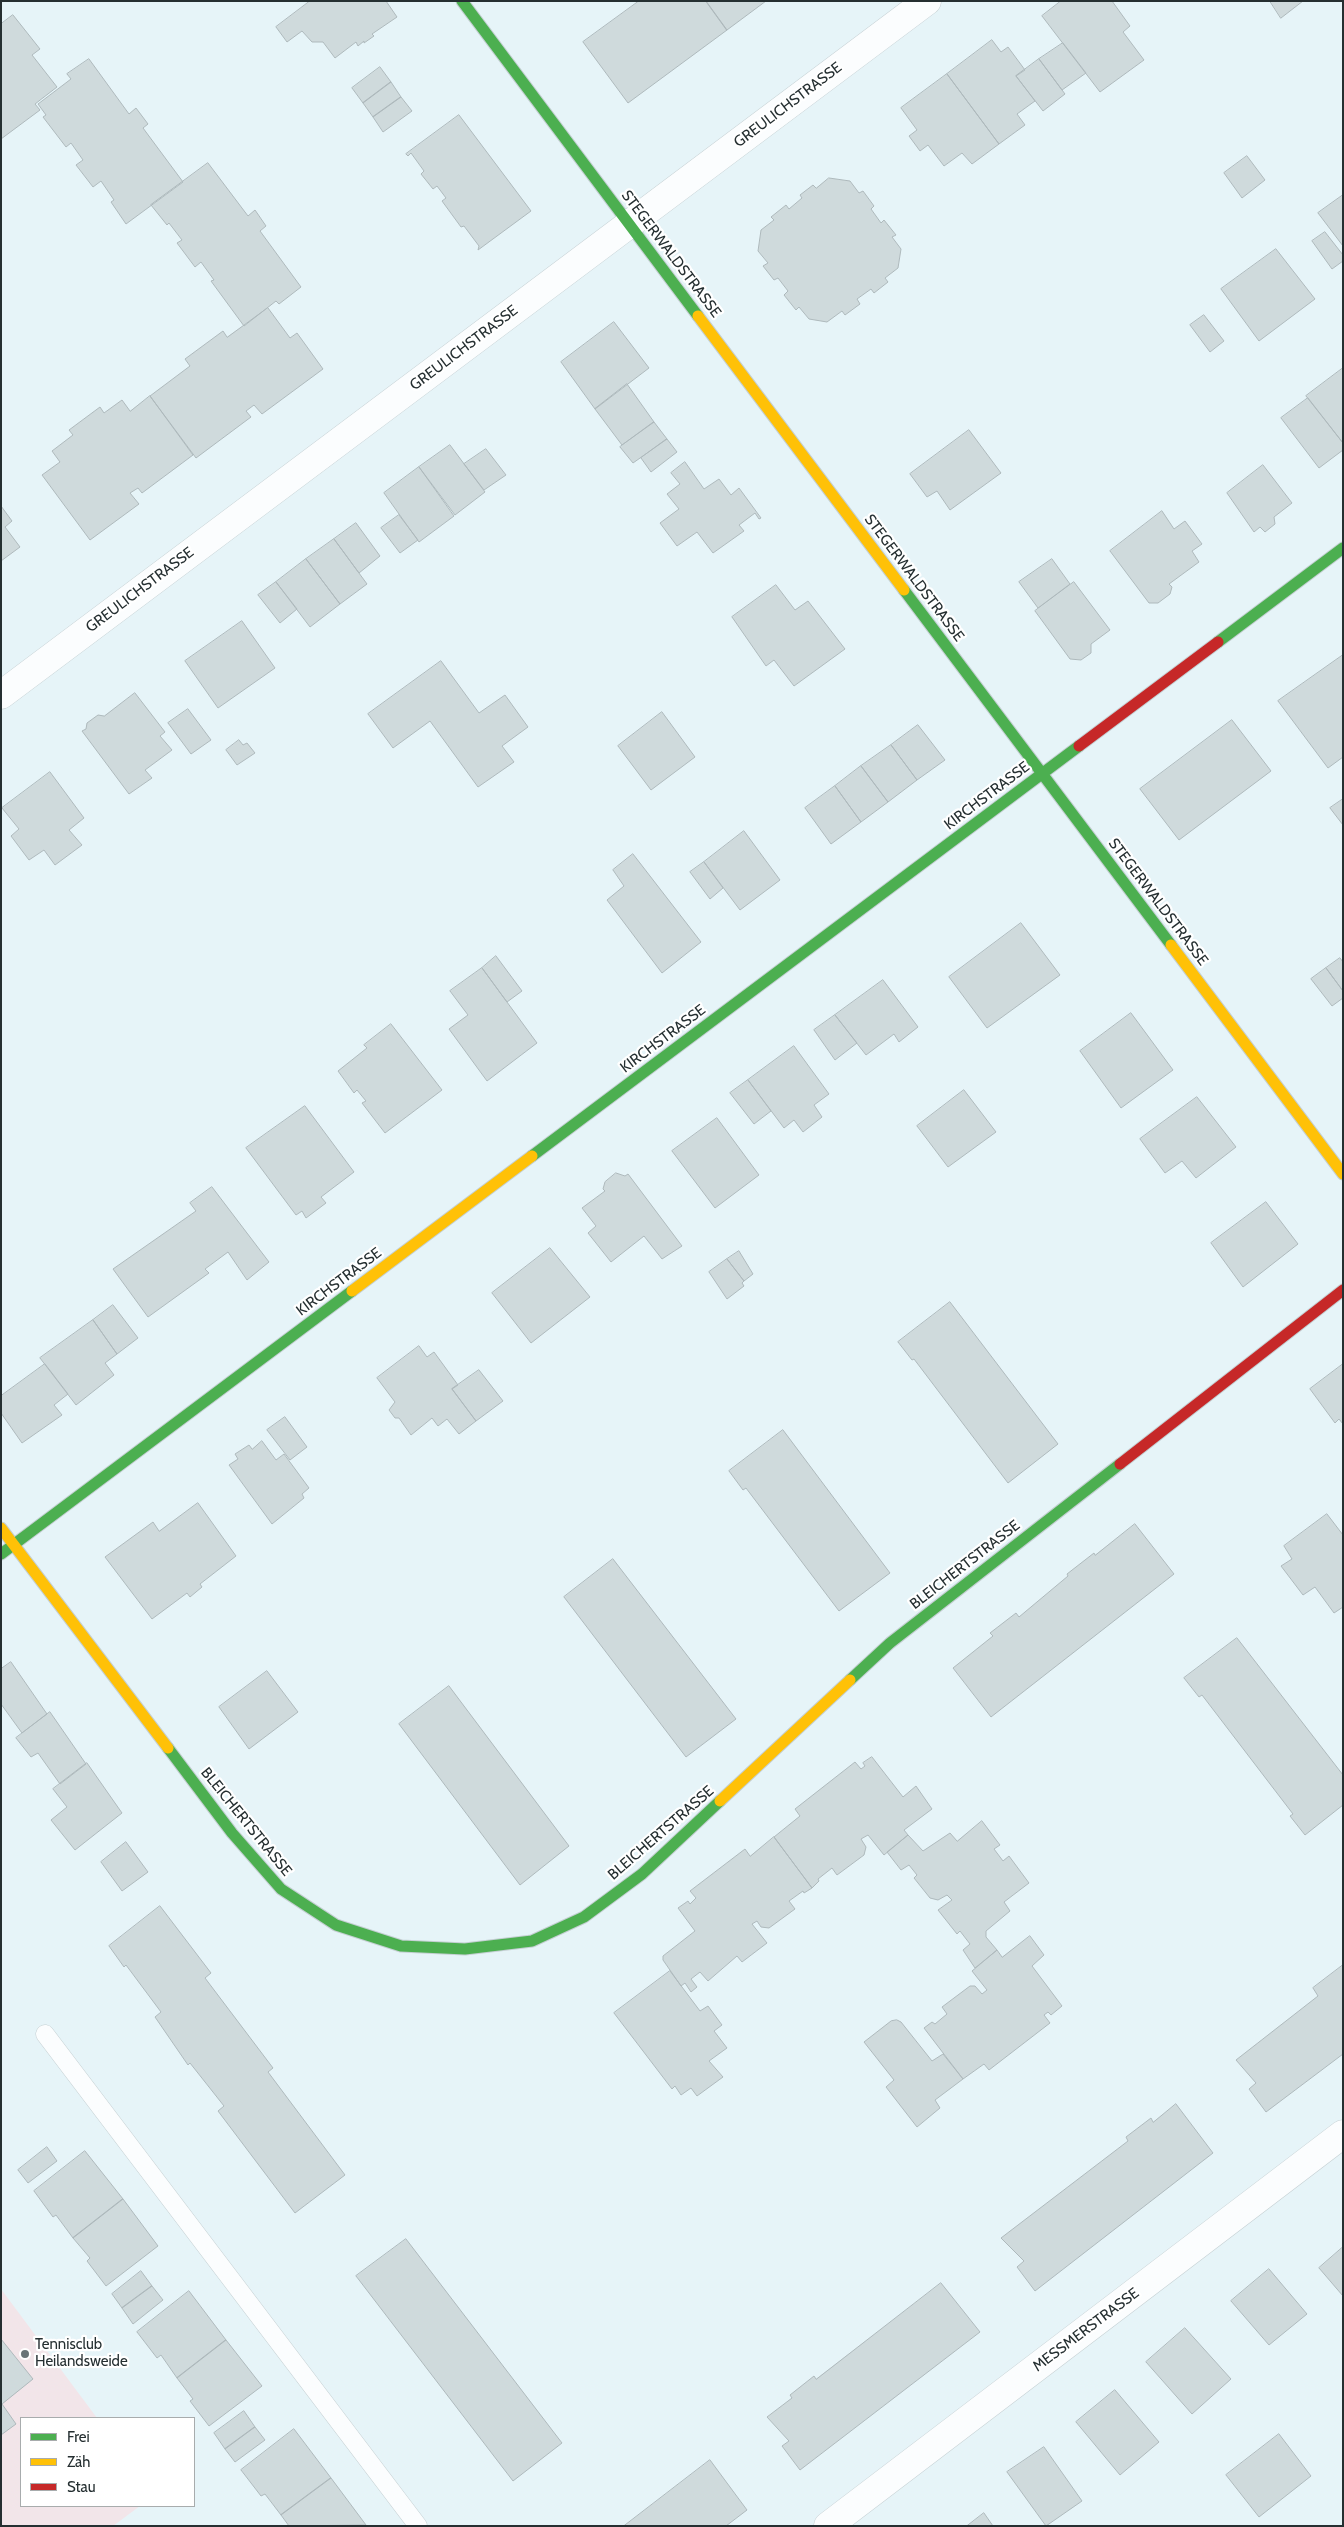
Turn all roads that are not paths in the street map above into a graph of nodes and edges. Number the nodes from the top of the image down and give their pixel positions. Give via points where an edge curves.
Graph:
1 (462, 1) edge
2 (927, 1) edge
3 (629, 224) junction
4 (1343, 548) edge
5 (1, 694) edge
6 (1042, 773) junction
7 (1343, 1174) edge
8 (1343, 1290) edge
9 (1, 1528) edge
10 (13, 1545) junction
11 (1, 1554) edge
12 (45, 2034) dead end
13 (1343, 2134) edge
14 (418, 2526) edge
15 (828, 2526) edge

1 - 3 street, STEGERWALDSTRASSE
2 - 3 street, GREULICHSTRASSE
3 - 5 street, GREULICHSTRASSE
3 - 6 street, STEGERWALDSTRASSE
4 - 6 street, KIRCHSTRASSE
6 - 7 street, STEGERWALDSTRASSE
6 - 10 street, KIRCHSTRASSE
8 - 10 street, BLEICHERTSTRASSE via 890,1642 642,1874 584,1917 532,1941 465,1949 401,1946 336,1925 281,1889 232,1833
9 - 10 street, BLEICHERTSTRASSE
10 - 11 street, KIRCHSTRASSE
12 - 14 lane
13 - 15 street, MESSMERSTRASSE

